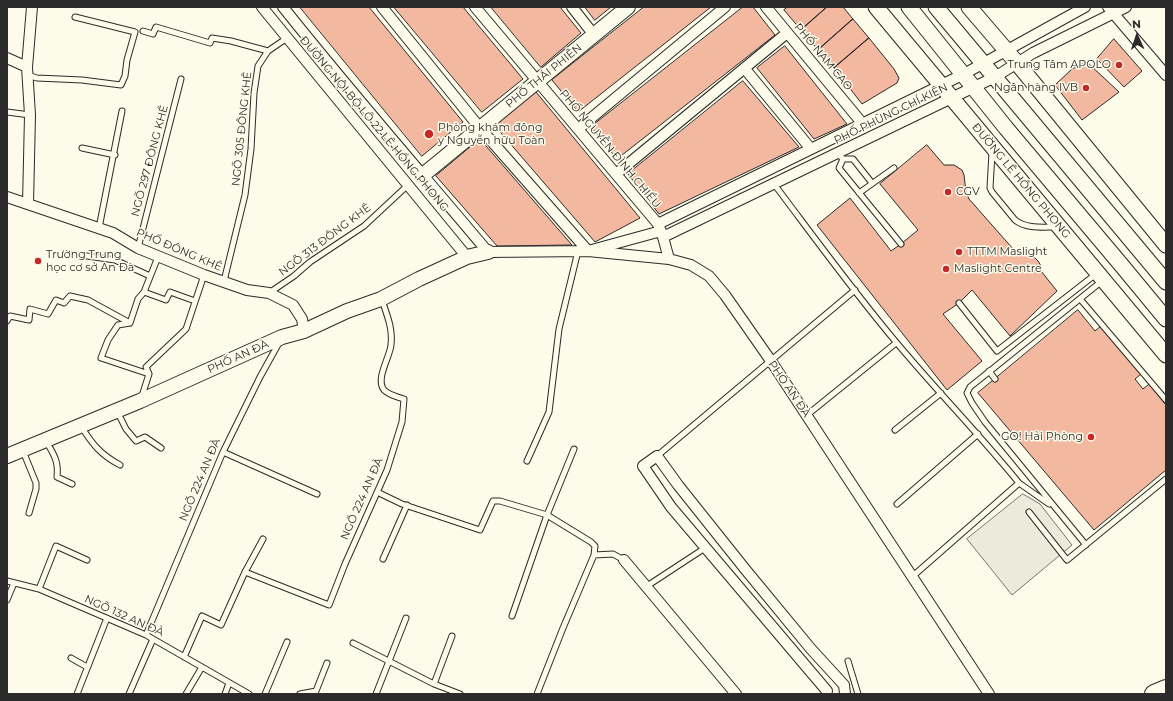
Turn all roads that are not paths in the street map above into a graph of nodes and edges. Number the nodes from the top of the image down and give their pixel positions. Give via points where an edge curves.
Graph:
1 (32, 7) edge
2 (262, 7) edge
3 (283, 7) edge
4 (382, 7) edge
5 (475, 7) edge
6 (572, 7) edge
7 (628, 7) edge
8 (725, 7) edge
9 (766, 7) edge
10 (876, 7) edge
11 (909, 7) edge
12 (936, 7) edge
13 (969, 7) edge
14 (1086, 7) edge
15 (1126, 7) edge
16 (1111, 10) edge
17 (75, 18) dead end
18 (144, 31) dead end
19 (787, 33) junction
20 (594, 35) junction
21 (287, 38) junction
22 (268, 51) junction
23 (1005, 51) junction
24 (7, 58) edge
25 (983, 63) junction
26 (1017, 63) junction
27 (745, 68) junction
28 (27, 71) junction
29 (964, 74) junction
30 (1166, 75) edge
31 (995, 77) junction
32 (181, 79) dead end
33 (538, 81) junction
34 (941, 84) junction
35 (974, 87) junction
36 (952, 98) junction
37 (122, 111) dead end
38 (7, 112) edge
39 (30, 115) junction
40 (862, 123) junction
41 (480, 128) junction
42 (578, 129) junction
43 (821, 144) junction
44 (993, 147) junction
45 (82, 148) dead end
46 (811, 149) junction
47 (114, 155) junction
48 (837, 156) junction
49 (894, 168) dead end
50 (616, 174) junction
51 (423, 175) junction
52 (872, 183) junction
53 (409, 184) junction
54 (774, 184) junction
55 (859, 193) junction
56 (7, 197) edge
57 (28, 204) junction
58 (1060, 227) junction
59 (99, 228) junction
60 (661, 231) junction
61 (902, 244) dead end
62 (1166, 245) edge
63 (138, 248) junction
64 (583, 251) junction
65 (488, 252) junction
66 (80, 255) dead end
67 (158, 257) junction
68 (467, 257) junction
69 (669, 259) junction
70 (204, 275) junction
71 (150, 276) junction
72 (1101, 276) junction
73 (224, 282) junction
74 (1166, 282) edge
75 (855, 290) junction
76 (144, 292) junction
77 (269, 293) junction
78 (381, 299) junction
79 (1081, 300) junction
80 (195, 301) junction
81 (959, 303) dead end
82 (1166, 319) edge
83 (7, 321) edge
84 (130, 323) junction
85 (304, 331) junction
86 (282, 337) junction
87 (896, 343) junction
88 (1166, 355) edge
89 (771, 361) junction
90 (989, 371) junction
91 (149, 374) junction
92 (995, 379) dead end
93 (941, 392) junction
94 (1166, 400) edge
95 (140, 401) junction
96 (117, 410) junction
97 (807, 415) junction
98 (80, 425) junction
99 (895, 430) dead end
100 (978, 434) junction
101 (45, 440) junction
102 (161, 448) dead end
103 (22, 450) junction
104 (574, 450) dead end
105 (223, 452) junction
106 (7, 456) edge
107 (657, 456) junction
108 (527, 461) dead end
109 (120, 465) dead end
110 (1166, 479) edge
111 (1020, 483) junction
112 (72, 484) dead end
113 (377, 492) junction
114 (317, 494) dead end
115 (897, 504) dead end
116 (407, 505) junction
117 (1055, 508) junction
118 (1029, 512) dead end
119 (29, 513) dead end
120 (547, 514) junction
121 (1111, 516) dead end
122 (1115, 521) junction
123 (263, 539) dead end
124 (1086, 545) junction
125 (705, 548) junction
126 (594, 555) junction
127 (383, 559) dead end
128 (87, 560) dead end
129 (624, 560) joint
130 (245, 572) junction
131 (913, 576) junction
132 (7, 581) edge
133 (14, 583) junction
134 (647, 586) junction
135 (39, 590) junction
136 (7, 600) edge
137 (512, 616) dead end
138 (107, 618) junction
139 (406, 618) dead end
140 (146, 635) junction
141 (452, 636) dead end
142 (153, 639) junction
143 (287, 642) dead end
144 (352, 643) dead end
145 (184, 657) junction
146 (71, 658) dead end
147 (388, 660) junction
148 (848, 661) dead end
149 (327, 663) dead end
150 (88, 667) junction
151 (202, 667) junction
152 (229, 683) junction
153 (434, 684) junction
154 (1166, 689) edge
155 (827, 691) dead end
156 (987, 693) edge
157 (77, 694) edge
158 (129, 694) edge
159 (186, 694) edge
160 (225, 694) edge
161 (249, 694) edge
162 (265, 694) edge
163 (300, 694) edge
164 (376, 694) edge
165 (460, 694) edge
166 (537, 694) edge
167 (736, 694) edge
168 (845, 694) edge
169 (858, 694) edge
170 (1154, 694) edge

1 - 28 street
2 - 21 street, ĐƯỜNG NỘI BỘ LÔ 22 LÊ HỒNG PHONG
3 - 51 street, ĐƯỜNG NỘI BỘ LÔ 22 LÊ HỒNG PHONG
4 - 41 street
5 - 33 street, PHỐ NGUYỄN ĐÌNH CHIỂU
6 - 20 street
7 - 20 street, PHỐ THÁI PHIÊN
8 - 42 street
9 - 19 street, PHỐ NAM CAO
10 - 34 main road, ĐƯỜNG LÊ HỒNG PHONG
11 - 29 main road, ĐƯỜNG LÊ HỒNG PHONG
12 - 25 main road
13 - 23 main road
14 - 23 street, PHỐ PHÙNG CHÍ KIÊN
15 - 16 street, PHỐ PHÙNG CHÍ KIÊN
16 - 26 street, PHỐ PHÙNG CHÍ KIÊN
16 - 30 street
17 - 28 lane via 135,32 122,85 37,78
18 - 22 lane via 153,34 156,27 210,43 212,38
19 - 27 street
19 - 40 street, PHỐ NAM CAO
20 - 33 street, PHỐ THÁI PHIÊN
21 - 22 lane, NGÕ 305 ĐÔNG KHÊ
21 - 53 street, ĐƯỜNG NỘI BỘ LÔ 22 LÊ HỒNG PHONG
22 - 73 lane, NGÕ 305 ĐÔNG KHÊ via 258,66 244,195
23 - 25 street, PHỐ PHÙNG CHÍ KIÊN
23 - 26 main road
24 - 28 street
25 - 29 street, PHỐ PHÙNG CHÍ KIÊN
25 - 31 main road
26 - 31 street, PHỐ PHÙNG CHÍ KIÊN
26 - 62 main road
27 - 46 street
27 - 50 street
28 - 39 street
29 - 34 street, PHỐ PHÙNG CHÍ KIÊN
29 - 35 main road, ĐƯỜNG LÊ HỒNG PHONG
31 - 35 street, PHỐ PHÙNG CHÍ KIÊN
31 - 74 main road
32 - 63 lane, NGÕ 297 ĐÔNG KHÊ
33 - 41 street, PHỐ THÁI PHIÊN
33 - 42 street, PHỐ NGUYỄN ĐÌNH CHIỂU
34 - 36 main road, ĐƯỜNG LÊ HỒNG PHONG
34 - 40 street, PHỐ PHÙNG CHÍ KIÊN
35 - 36 street, PHỐ PHÙNG CHÍ KIÊN
35 - 82 main road, ĐƯỜNG LÊ HỒNG PHONG
36 - 44 main road, ĐƯỜNG LÊ HỒNG PHONG
36 - 48 street, PHỐ PHÙNG CHÍ KIÊN
37 - 47 lane
38 - 39 lane
39 - 57 street
40 - 43 street, PHỐ PHÙNG CHÍ KIÊN
41 - 51 street, PHỐ THÁI PHIÊN
41 - 64 street
42 - 50 street, PHỐ NGUYỄN ĐÌNH CHIỂU
43 - 46 street, PHỐ PHÙNG CHÍ KIÊN
43 - 48 street
44 - 58 main road, ĐƯỜNG LÊ HỒNG PHONG
44 - 58 lane via 990,188 1014,220 1026,226
45 - 47 lane
46 - 60 street, PHỐ PHÙNG CHÍ KIÊN
47 - 59 lane
48 - 52 lane via 853,159
48 - 54 street, PHỐ PHÙNG CHÍ KIÊN
48 - 55 lane via 839,168
49 - 52 lane
50 - 60 street, PHỐ NGUYỄN ĐÌNH CHIỂU
51 - 65 street, ĐƯỜNG NỘI BỘ LÔ 22 LÊ HỒNG PHONG
52 - 55 lane
53 - 68 street, ĐƯỜNG NỘI BỘ LÔ 22 LÊ HỒNG PHONG
53 - 77 lane, NGÕ 313 ĐÔNG KHÊ via 364,226
54 - 60 street, PHỐ PHÙNG CHÍ KIÊN
54 - 75 lane
55 - 61 lane
56 - 57 street, PHỐ ĐÔNG KHÊ
57 - 59 street, PHỐ ĐÔNG KHÊ
58 - 72 main road, ĐƯỜNG LÊ HỒNG PHONG
59 - 63 street, PHỐ ĐÔNG KHÊ
60 - 64 street
60 - 69 street, PHỐ NGUYỄN ĐÌNH CHIỂU
63 - 67 street, PHỐ ĐÔNG KHÊ
64 - 65 street, PHỐ AN ĐÀ
64 - 69 street, PHỐ AN ĐÀ
64 - 108 lane via 559,329 549,412
65 - 68 street, PHỐ AN ĐÀ
66 - 71 lane via 115,260
67 - 70 street, PHỐ ĐÔNG KHÊ
67 - 71 lane
68 - 78 street, PHỐ AN ĐÀ
69 - 89 street, PHỐ AN ĐÀ via 691,266 709,276
70 - 73 street, PHỐ ĐÔNG KHÊ
70 - 80 lane
71 - 76 lane
72 - 79 lane
72 - 81 lane via 997,351
72 - 88 main road, ĐƯỜNG LÊ HỒNG PHONG
73 - 77 street, PHỐ ĐÔNG KHÊ via 247,290
75 - 87 lane
75 - 89 lane
76 - 80 lane via 166,300 170,292
76 - 84 lane via 138,299
77 - 85 street, PHỐ ĐÔNG KHÊ via 292,305 302,319
78 - 85 street, PHỐ AN ĐÀ
78 - 113 lane, NGÕ 224 AN ĐÀ via 390,323 391,338 390,355 381,384 388,393 404,399 402,422 387,470
79 - 90 lane
79 - 94 lane
80 - 91 lane via 186,329 146,367
83 - 84 lane via 10,316 29,320 30,309 48,314 56,300 64,303 70,296 88,300
84 - 91 lane via 118,325 108,340 101,358
85 - 86 street, PHỐ AN ĐÀ
86 - 95 street, PHỐ AN ĐÀ
86 - 105 lane, NGÕ 224 AN ĐÀ
87 - 93 lane
87 - 97 lane
89 - 97 street, PHỐ AN ĐÀ
89 - 107 lane
90 - 92 lane
90 - 117 lane via 968,390 972,403
91 - 95 lane
93 - 99 lane
93 - 100 lane
95 - 96 street, PHỐ AN ĐÀ
96 - 98 street, PHỐ AN ĐÀ
96 - 102 lane via 126,429 136,441 145,437
97 - 131 street, PHỐ AN ĐÀ
98 - 101 street, PHỐ AN ĐÀ
98 - 109 lane via 92,444
100 - 111 lane
100 - 115 lane
101 - 103 street, PHỐ AN ĐÀ
101 - 112 lane via 57,463 56,477
103 - 106 street, PHỐ AN ĐÀ
103 - 119 lane via 36,483
104 - 120 lane
105 - 114 lane
105 - 140 lane, NGÕ 224 AN ĐÀ
107 - 125 street via 643,466 671,507
107 - 168 street via 744,569 844,685
110 - 122 lane
111 - 117 lane
111 - 131 lane
113 - 116 lane
113 - 130 lane, NGÕ 224 AN ĐÀ via 344,564 329,605
116 - 120 lane via 480,530 493,501
116 - 127 lane
117 - 124 lane
118 - 124 lane via 1067,560
120 - 126 lane via 591,542 595,546
120 - 137 lane
121 - 122 lane
122 - 124 lane
123 - 130 lane
125 - 134 lane
125 - 155 street
126 - 129 lane via 613,554
126 - 166 lane
128 - 135 lane via 56,546
129 - 134 street
130 - 145 lane via 220,625 202,616
131 - 156 street, PHỐ AN ĐÀ
132 - 133 lane, NGÕ 132 AN ĐÀ
133 - 135 lane, NGÕ 132 AN ĐÀ
133 - 136 lane
134 - 167 street
135 - 138 lane, NGÕ 132 AN ĐÀ
138 - 140 lane, NGÕ 132 AN ĐÀ
138 - 150 lane
139 - 147 lane
140 - 142 lane, NGÕ 132 AN ĐÀ
141 - 153 lane
142 - 145 lane, NGÕ 132 AN ĐÀ
142 - 158 lane
143 - 162 lane
144 - 147 lane
145 - 151 lane, NGÕ 132 AN ĐÀ
146 - 150 lane
147 - 153 lane
147 - 164 lane
148 - 169 lane
149 - 163 lane via 316,691
150 - 157 lane
151 - 152 lane, NGÕ 132 AN ĐÀ
151 - 159 lane
152 - 160 lane
152 - 161 lane, NGÕ 132 AN ĐÀ
153 - 165 lane
154 - 170 highway

